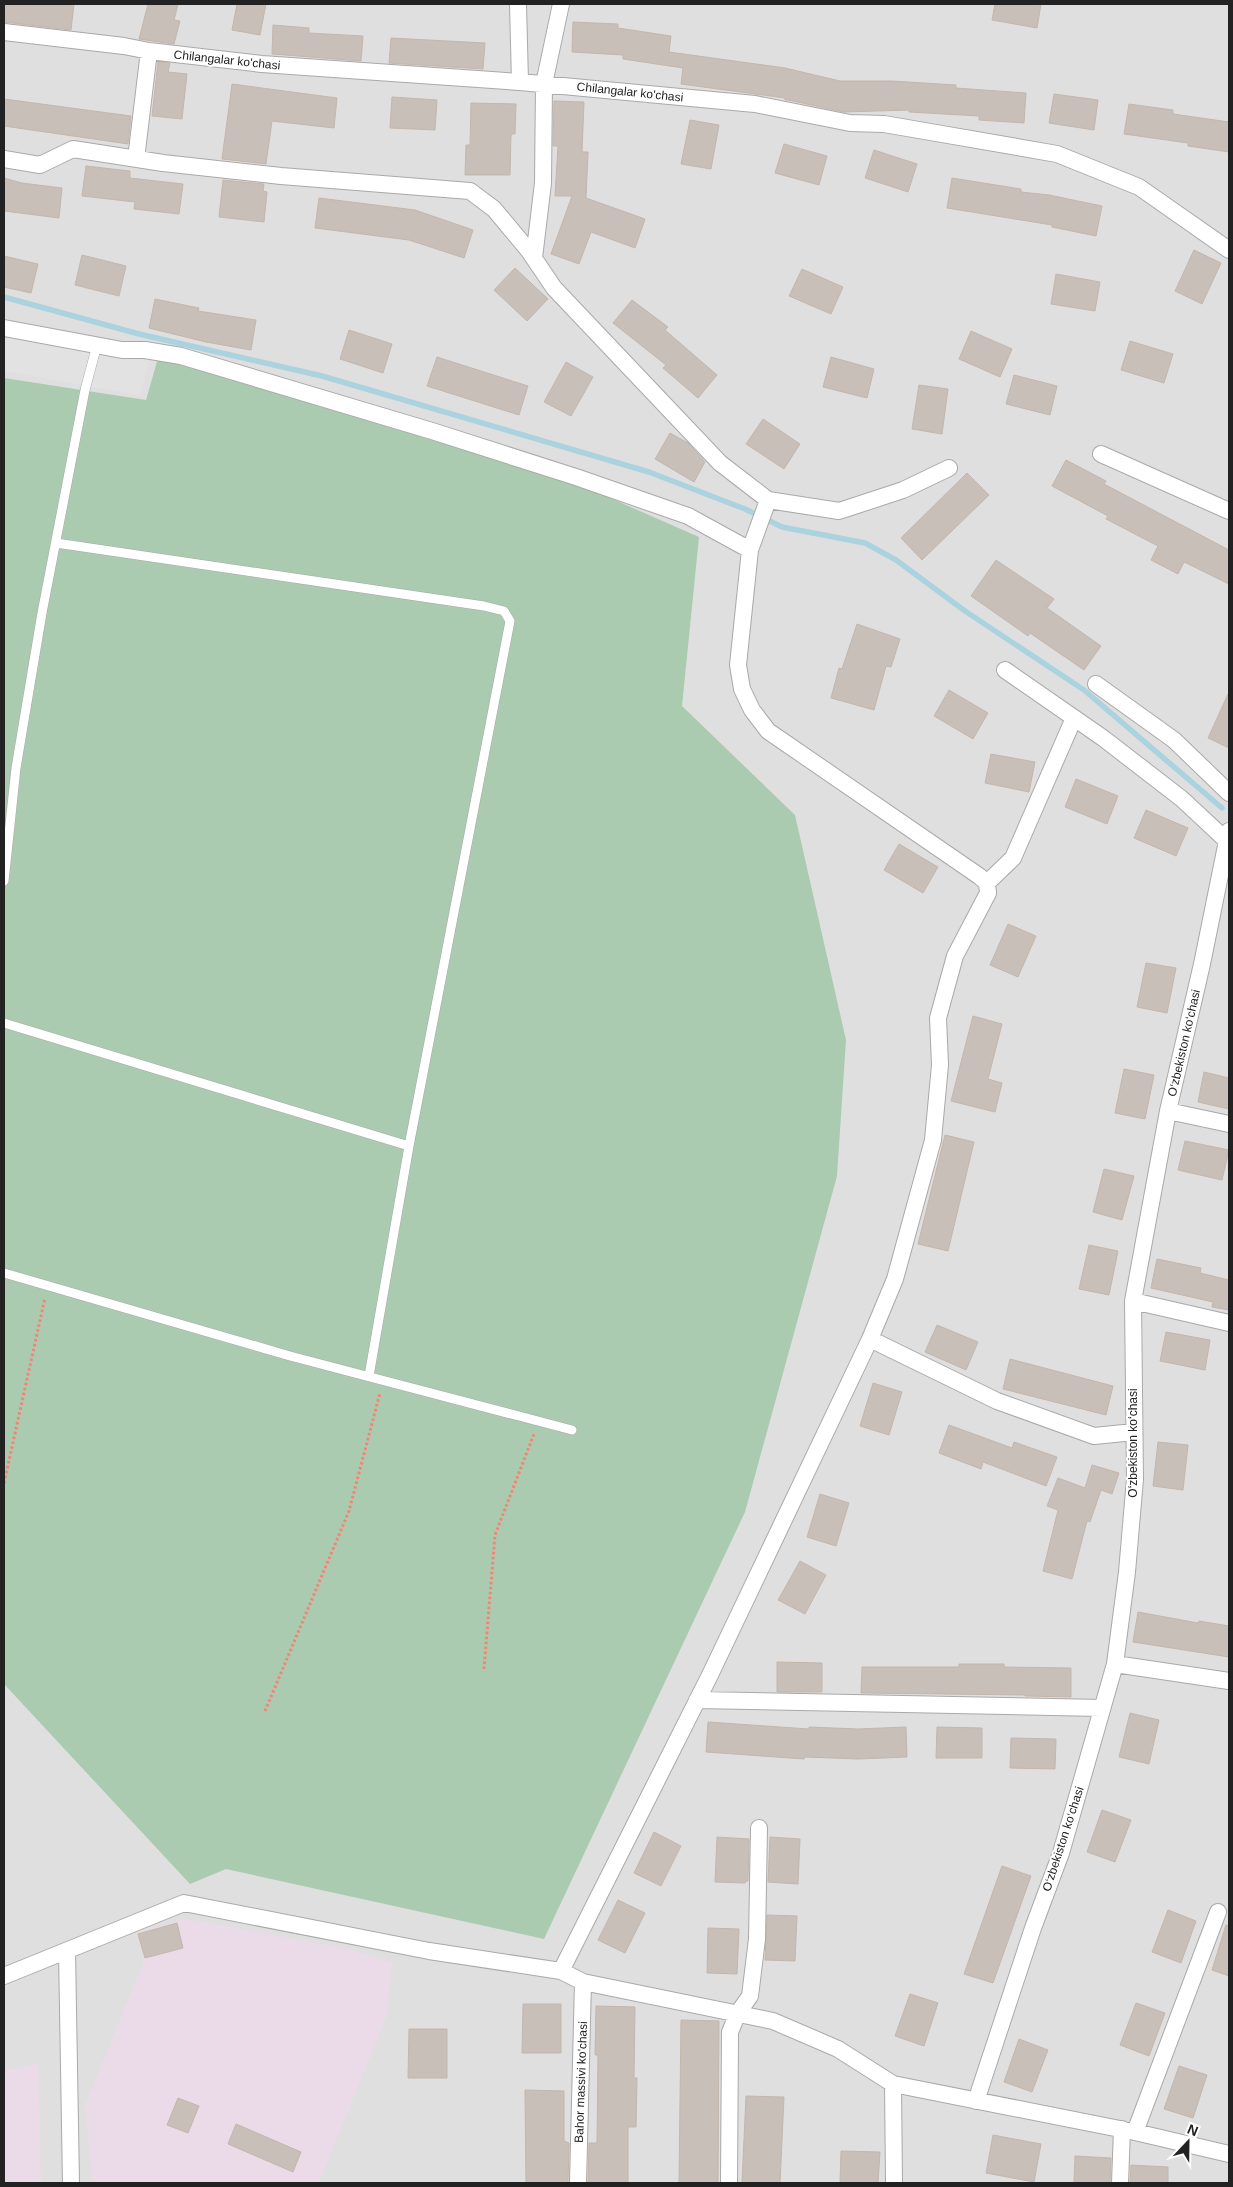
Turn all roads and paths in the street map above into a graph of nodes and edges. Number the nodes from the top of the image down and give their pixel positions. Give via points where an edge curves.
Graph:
1 (518, 4) edge
2 (561, 4) edge
3 (4, 32) edge
4 (149, 52) junction
5 (520, 82) junction
6 (544, 84) junction
7 (4, 159) edge
8 (136, 159) junction
9 (1229, 250) edge
10 (534, 258) junction
11 (4, 328) edge
12 (97, 345) junction
13 (1100, 454) dead end
14 (949, 468) dead end
15 (768, 500) junction
16 (1229, 511) edge
17 (56, 543) junction
18 (750, 550) junction
19 (1005, 670) dead end
20 (1096, 684) dead end
21 (1074, 718) junction
22 (1229, 793) edge
23 (1228, 844) edge
24 (4, 881) edge
25 (987, 884) junction
26 (4, 1023) edge
27 (1168, 1111) junction
28 (1229, 1124) edge
29 (409, 1146) junction
30 (4, 1273) edge
31 (48, 1286) junction
32 (1133, 1301) junction
33 (1229, 1323) edge
34 (870, 1339) junction
35 (369, 1376) junction
36 (384, 1380) junction
37 (539, 1422) junction
38 (572, 1430) dead end
39 (1134, 1432) junction
40 (4, 1483) edge
41 (1115, 1664) junction
42 (484, 1669) dead end
43 (1229, 1681) edge
44 (697, 1700) junction
45 (1102, 1708) junction
46 (265, 1712) dead end
47 (759, 1828) dead end
48 (1218, 1912) dead end
49 (67, 1951) junction
50 (561, 1971) junction
51 (4, 1976) edge
52 (583, 1982) junction
53 (738, 2013) junction
54 (894, 2084) junction
55 (976, 2101) junction
56 (1129, 2130) junction
57 (1229, 2154) edge
58 (70, 2183) edge
59 (578, 2183) edge
60 (729, 2183) edge
61 (894, 2183) edge
62 (1120, 2183) edge

1 - 5 street
2 - 6 street
3 - 4 street, Chilangalar ko'chasi via 124,46
4 - 5 street, Chilangalar ko'chasi via 262,64
4 - 8 street
5 - 6 street, Chilangalar ko'chasi
6 - 9 street, Chilangalar ko'chasi via 755,104 850,123 884,124 1058,154 1139,187
6 - 10 street via 543,184
7 - 8 street via 40,165 73,149
8 - 10 street via 300,178 470,191 494,210
10 - 15 street via 554,288 720,463
11 - 12 street
12 - 17 lane via 85,390
12 - 18 street via 181,356 432,431 688,516
13 - 16 street
14 - 15 street via 903,490 839,511
15 - 18 street
17 - 24 lane via 16,768
17 - 29 lane via 484,606 504,611 510,621
18 - 25 street via 738,666 742,689 752,710 768,732
19 - 21 street
20 - 22 street via 1174,740
21 - 23 street via 1182,800
21 - 25 street via 1013,858
23 - 27 street, O‘zbekiston ko‘chasi
25 - 34 street via 988,893 955,956 938,1018 940,1065 933,1140 895,1279
26 - 29 lane
27 - 28 street
27 - 32 street, O‘zbekiston ko‘chasi
29 - 35 lane
30 - 31 lane
31 - 35 lane
31 - 40 path
32 - 33 street
32 - 39 street, O‘zbekiston ko‘chasi
34 - 39 street via 997,1401 1094,1436
34 - 44 street
35 - 36 lane
36 - 37 lane
36 - 46 path via 348,1511
37 - 38 lane
37 - 42 path via 494,1535
39 - 41 street, O‘zbekiston ko‘chasi via 1135,1479
41 - 43 street
41 - 45 street, O‘zbekiston ko‘chasi
44 - 45 street
44 - 50 street
45 - 55 street, O‘zbekiston ko‘chasi via 1061,1854
47 - 53 street via 757,1939 750,1996
48 - 56 street
49 - 50 street via 184,1903 429,1951
49 - 51 street
49 - 58 street
50 - 52 street
52 - 53 street
52 - 59 street, Bahor massivi ko'chasi
53 - 54 street via 773,2021 838,2049
53 - 60 street via 730,2032
54 - 55 street
54 - 61 street
55 - 56 street
56 - 57 street
56 - 62 street

